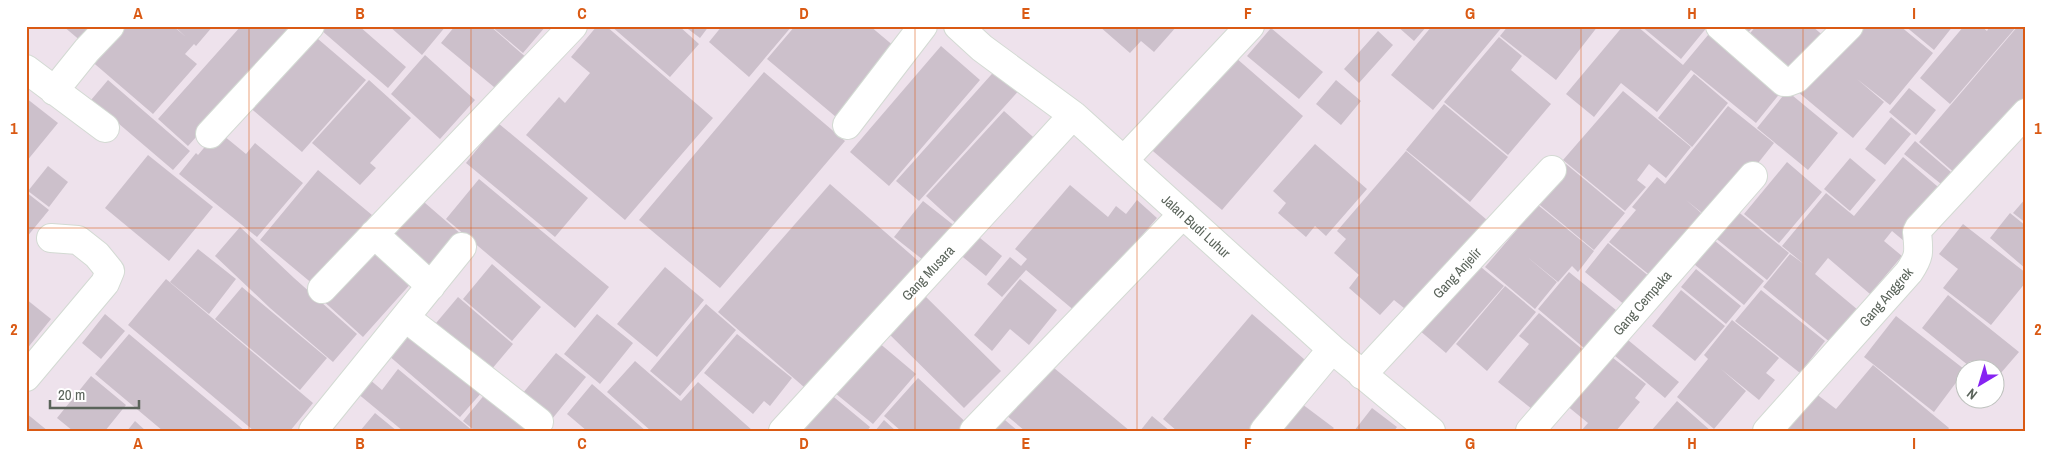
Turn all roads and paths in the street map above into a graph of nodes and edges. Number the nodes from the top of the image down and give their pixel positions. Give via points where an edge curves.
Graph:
1 (110, 26) edge
2 (310, 26) edge
3 (572, 26) edge
4 (923, 26) edge
5 (958, 26) edge
6 (1250, 26) edge
7 (1720, 26) edge
8 (1850, 26) edge
9 (26, 69) edge
10 (54, 91) junction
11 (2026, 113) edge
12 (1073, 115) junction
13 (847, 125) dead end
14 (105, 128) dead end
15 (210, 134) dead end
16 (1124, 160) junction
17 (1552, 170) dead end
18 (1753, 176) dead end
19 (1183, 214) junction
20 (374, 234) junction
21 (51, 238) dead end
22 (462, 246) dead end
23 (431, 286) junction
24 (322, 289) dead end
25 (406, 318) junction
26 (1332, 349) junction
27 (1362, 375) junction
28 (26, 378) edge
29 (539, 422) dead end
30 (313, 431) edge
31 (783, 431) edge
32 (974, 431) edge
33 (1264, 431) edge
34 (1431, 431) edge
35 (1530, 431) edge
36 (1768, 431) edge

1 - 10 street
2 - 15 street
3 - 20 street
4 - 13 street
5 - 12 street, Jalan Budi Luhur via 982,48
6 - 16 street
7 - 8 street via 1784,82 1788,82 1796,79
9 - 10 street
10 - 14 street
11 - 36 street, Gang Anggrek via 1916,232 1918,259 1909,272
12 - 16 street, Jalan Budi Luhur
12 - 31 street, Gang Musara
16 - 19 street, Jalan Budi Luhur
17 - 27 street, Gang Anjelir
18 - 35 street, Gang Cempaka
19 - 26 street, Jalan Budi Luhur
19 - 32 street
20 - 23 street
20 - 24 street
21 - 28 street via 78,240 110,271 106,283
22 - 23 street
23 - 25 street
25 - 29 street
25 - 30 street
26 - 27 street, Jalan Budi Luhur
26 - 33 street
27 - 34 street, Jalan Budi Luhur

